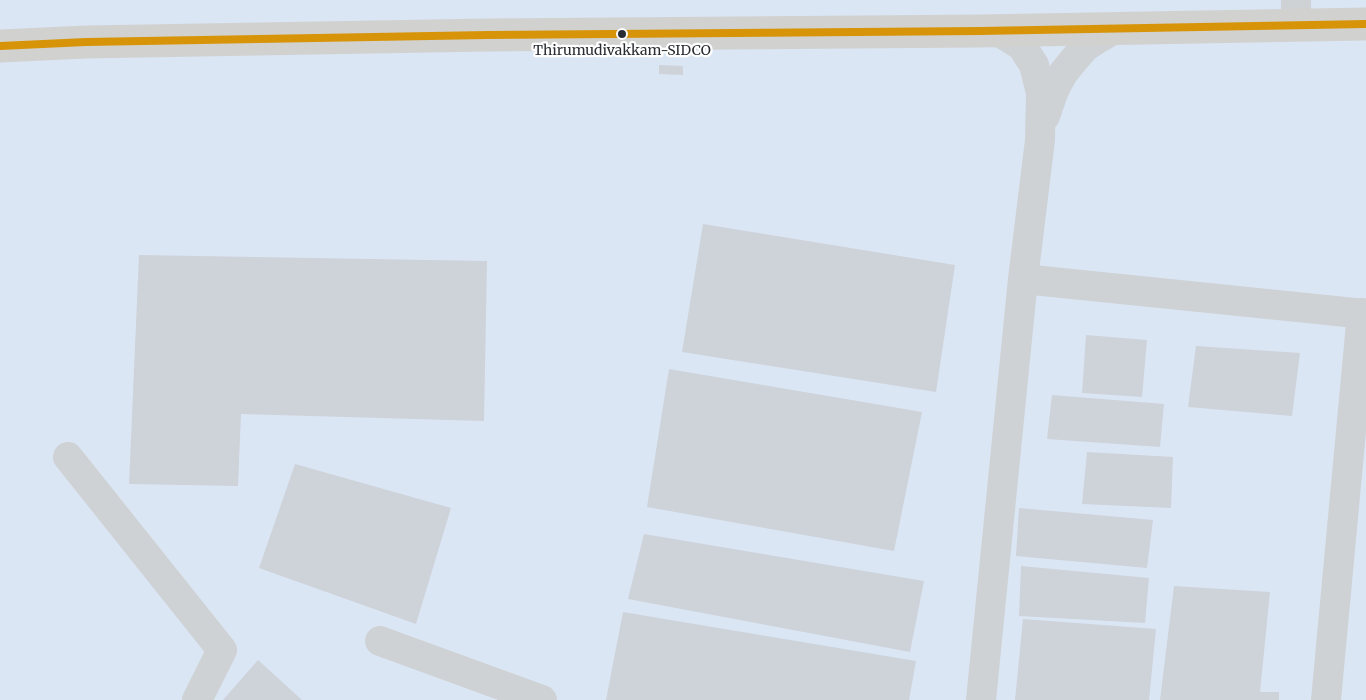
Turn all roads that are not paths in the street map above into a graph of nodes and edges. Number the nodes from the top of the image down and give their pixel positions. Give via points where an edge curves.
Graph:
1 (1296, 13) edge
2 (1366, 24) edge
3 (1116, 28) junction
4 (993, 30) junction
5 (0, 46) edge
6 (1040, 140) junction
7 (1023, 279) junction
8 (1364, 313) edge
9 (68, 457) dead end
10 (380, 641) dead end
11 (196, 700) edge
12 (542, 700) edge
13 (981, 700) edge
14 (1326, 700) edge

1 - 2 main road
1 - 3 main road
3 - 4 main road
3 - 6 street via 1085,47 1064,72 1048,107
4 - 5 main road via 534,34
4 - 6 street via 1016,41 1034,65 1041,93
6 - 7 street
7 - 8 street
7 - 13 street
8 - 14 street
9 - 11 street via 222,650
10 - 12 street

